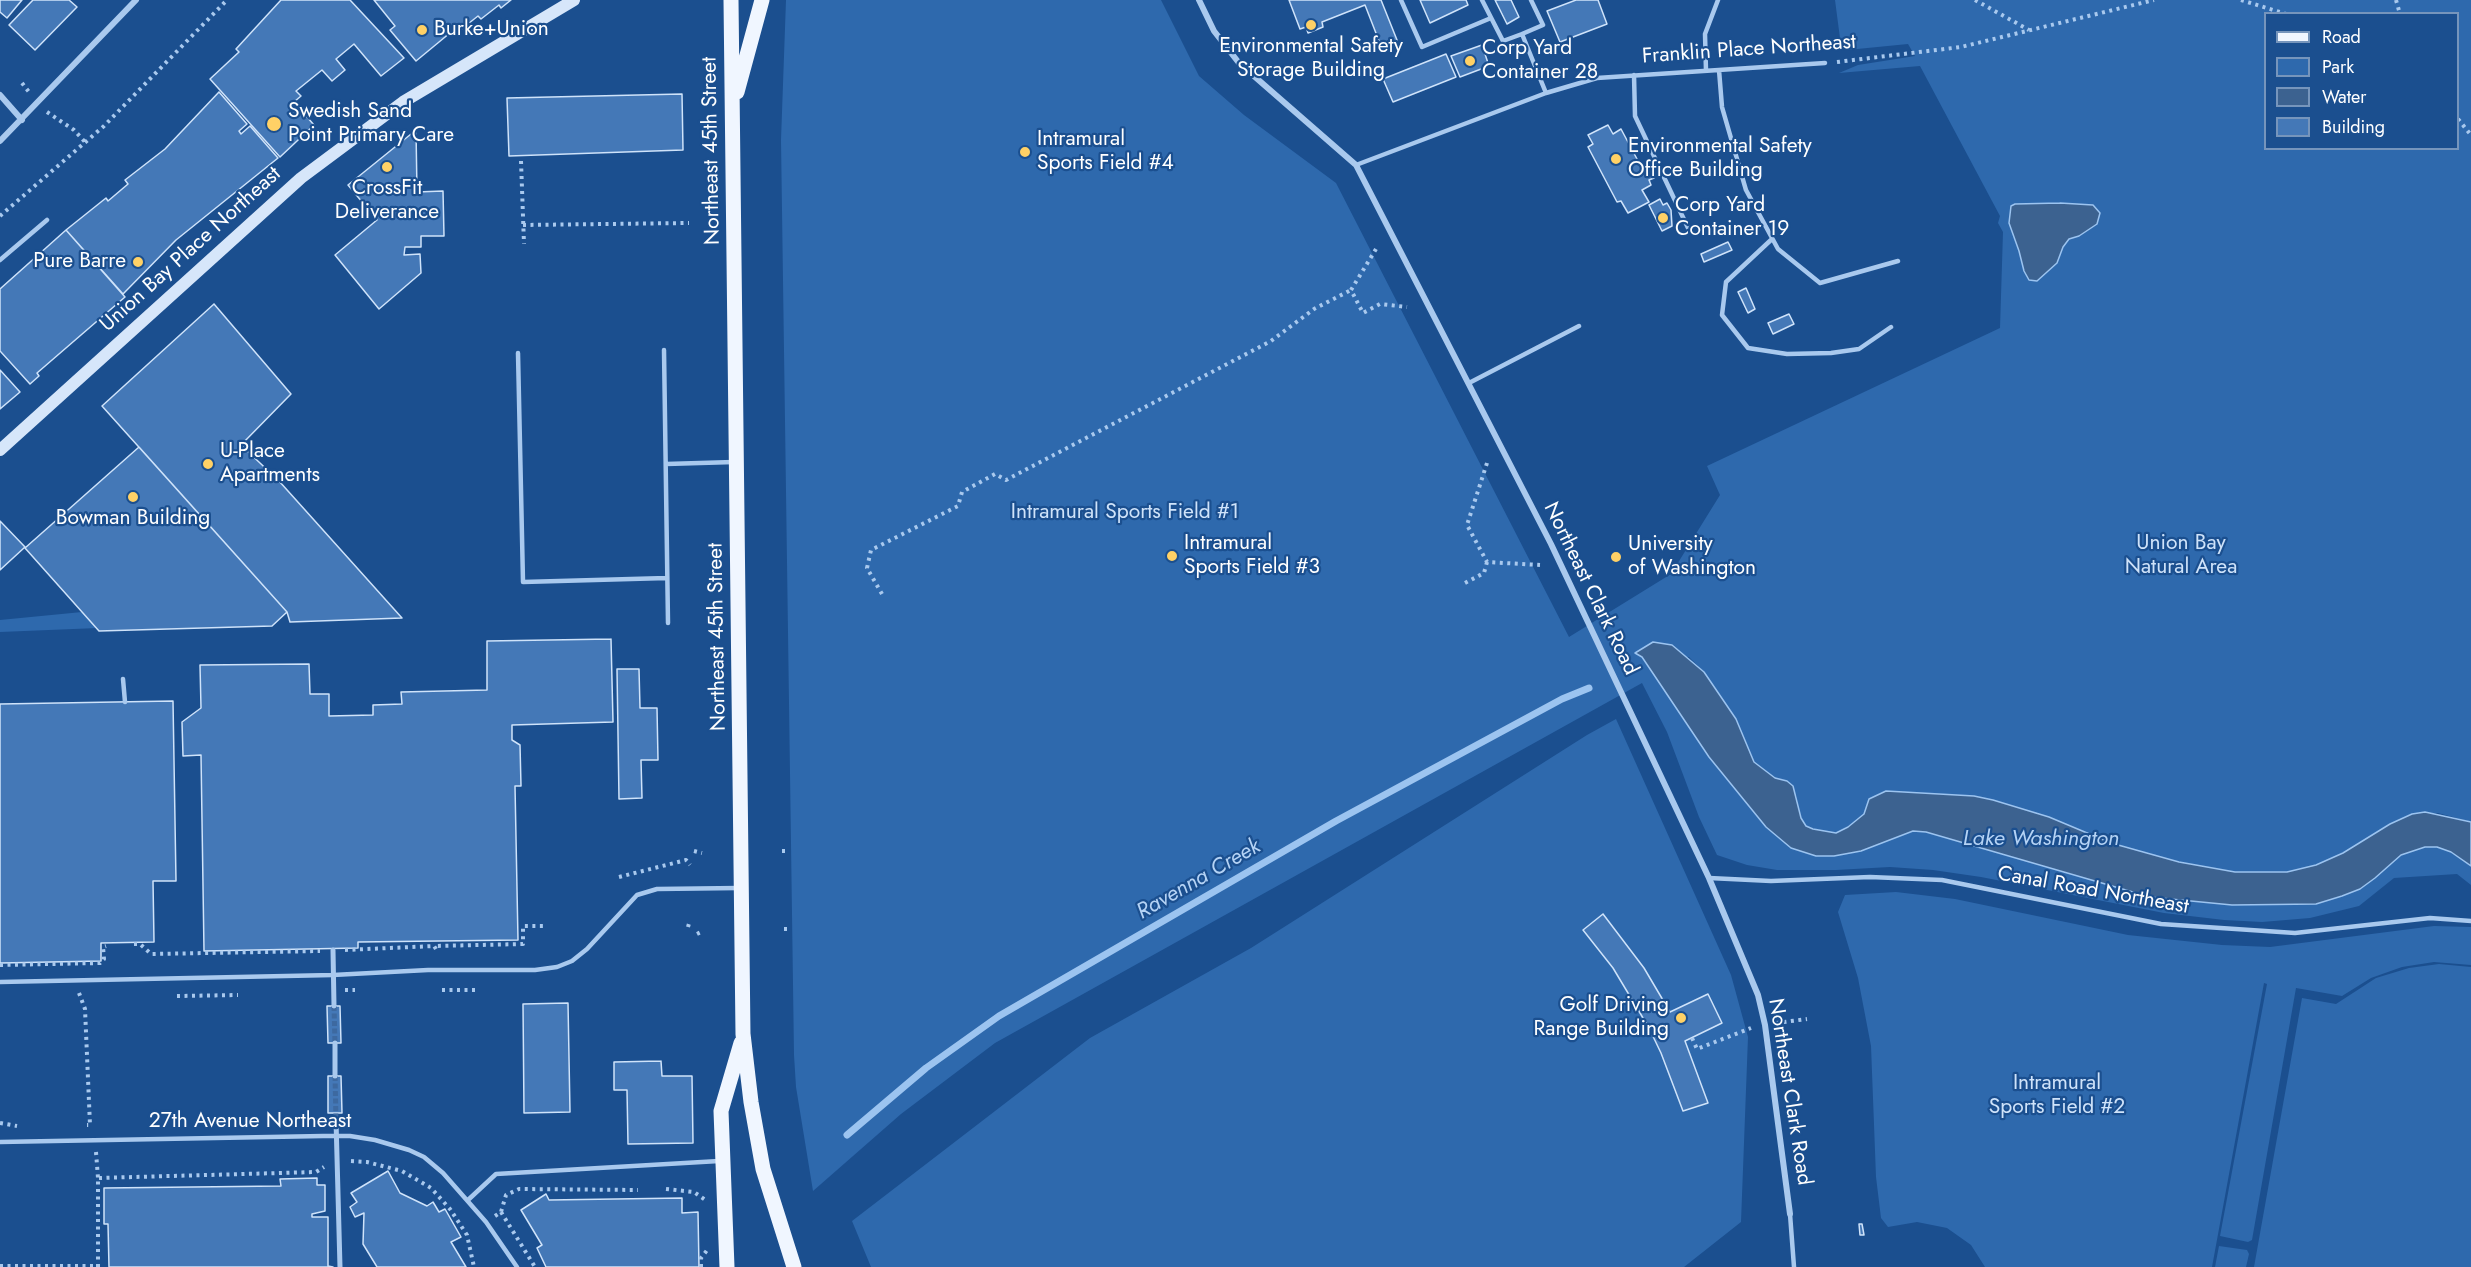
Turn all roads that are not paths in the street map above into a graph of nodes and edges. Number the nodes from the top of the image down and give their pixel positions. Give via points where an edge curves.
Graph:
1 (136, 0) edge
2 (573, 0) edge
3 (731, 0) edge
4 (762, 0) edge
5 (1199, 0) edge
6 (1401, 0) edge
7 (1482, 0) edge
8 (1531, 0) edge
9 (1718, 0) edge
10 (1491, 18) junction
11 (1522, 34) junction
12 (1825, 63) road end
13 (1719, 70) junction
14 (1706, 71) junction
15 (1634, 75) junction
16 (1546, 93) junction
17 (0, 95) edge
18 (733, 110) junction
19 (22, 120) junction
20 (0, 141) edge
21 (1356, 165) junction
22 (47, 220) dead end
23 (1689, 230) dead end
24 (1772, 239) junction
25 (0, 260) edge
26 (1898, 261) dead end
27 (1579, 326) dead end
28 (1891, 327) dead end
29 (664, 350) dead end
30 (518, 353) dead end
31 (1469, 383) junction
32 (0, 450) edge
33 (736, 462) junction
34 (666, 464) junction
35 (667, 578) junction
36 (668, 622) dead end
37 (123, 680) dead end
38 (124, 702) dead end
39 (1709, 878) junction
40 (742, 888) junction
41 (2471, 921) edge
42 (333, 950) road end
43 (333, 975) junction
44 (0, 982) edge
45 (334, 1006) tunnel mouth
46 (743, 1034) junction
47 (335, 1043) tunnel mouth
48 (335, 1076) tunnel mouth
49 (336, 1120) tunnel mouth
50 (337, 1136) junction
51 (0, 1142) edge
52 (722, 1161) junction
53 (468, 1200) junction
54 (1790, 1215) joint
55 (340, 1267) edge
56 (517, 1267) edge
57 (727, 1267) edge
58 (794, 1267) edge
59 (1794, 1267) edge

1 - 19 street
2 - 32 main road, Union Bay Place Northeast via 403,102 301,178
3 - 18 main road, Northeast 45th Street
4 - 18 main road
5 - 21 street, Northeast Clark Road via 1214,31 1239,63
6 - 10 lane via 1422,47
7 - 10 lane
8 - 11 lane via 1543,25
9 - 14 lane via 1705,34
10 - 11 lane via 1503,41
11 - 16 lane
12 - 13 lane, Franklin Place Northeast
13 - 14 lane, Franklin Place Northeast
13 - 24 lane via 1722,107 1746,190
14 - 15 lane, Franklin Place Northeast
15 - 16 lane, Franklin Place Northeast via 1598,78
15 - 23 lane via 1635,116
16 - 21 lane, Franklin Place Northeast
17 - 19 street
18 - 33 main road, Northeast 45th Street
19 - 20 street
21 - 31 street, Northeast Clark Road
22 - 25 lane
24 - 26 lane via 1778,249 1820,283
24 - 28 lane via 1726,282 1722,315 1748,348 1787,354 1859,349
27 - 31 lane
29 - 34 lane
30 - 35 lane via 523,582
31 - 39 street, Northeast Clark Road
33 - 34 lane
33 - 40 main road, Northeast 45th Street
34 - 35 lane
35 - 36 lane
37 - 38 lane
39 - 41 lane, Canal Road Northeast via 1942,880 2161,924 2295,933 2430,918
39 - 54 street, Northeast Clark Road via 1758,995
40 - 43 lane via 657,889 637,895 586,949 557,967
40 - 46 main road, Northeast 45th Street
42 - 43 street
43 - 44 lane
43 - 45 street
46 - 52 main road via 721,1111
46 - 58 main road, Northeast 45th Street via 763,1169
47 - 48 street
49 - 50 street
50 - 51 lane, 27th Avenue Northeast
50 - 53 lane, 27th Avenue Northeast via 375,1140 424,1157
50 - 55 street
52 - 53 lane via 496,1174
52 - 57 main road
53 - 56 lane, 27th Avenue Northeast
54 - 59 lane, Northeast Clark Road

